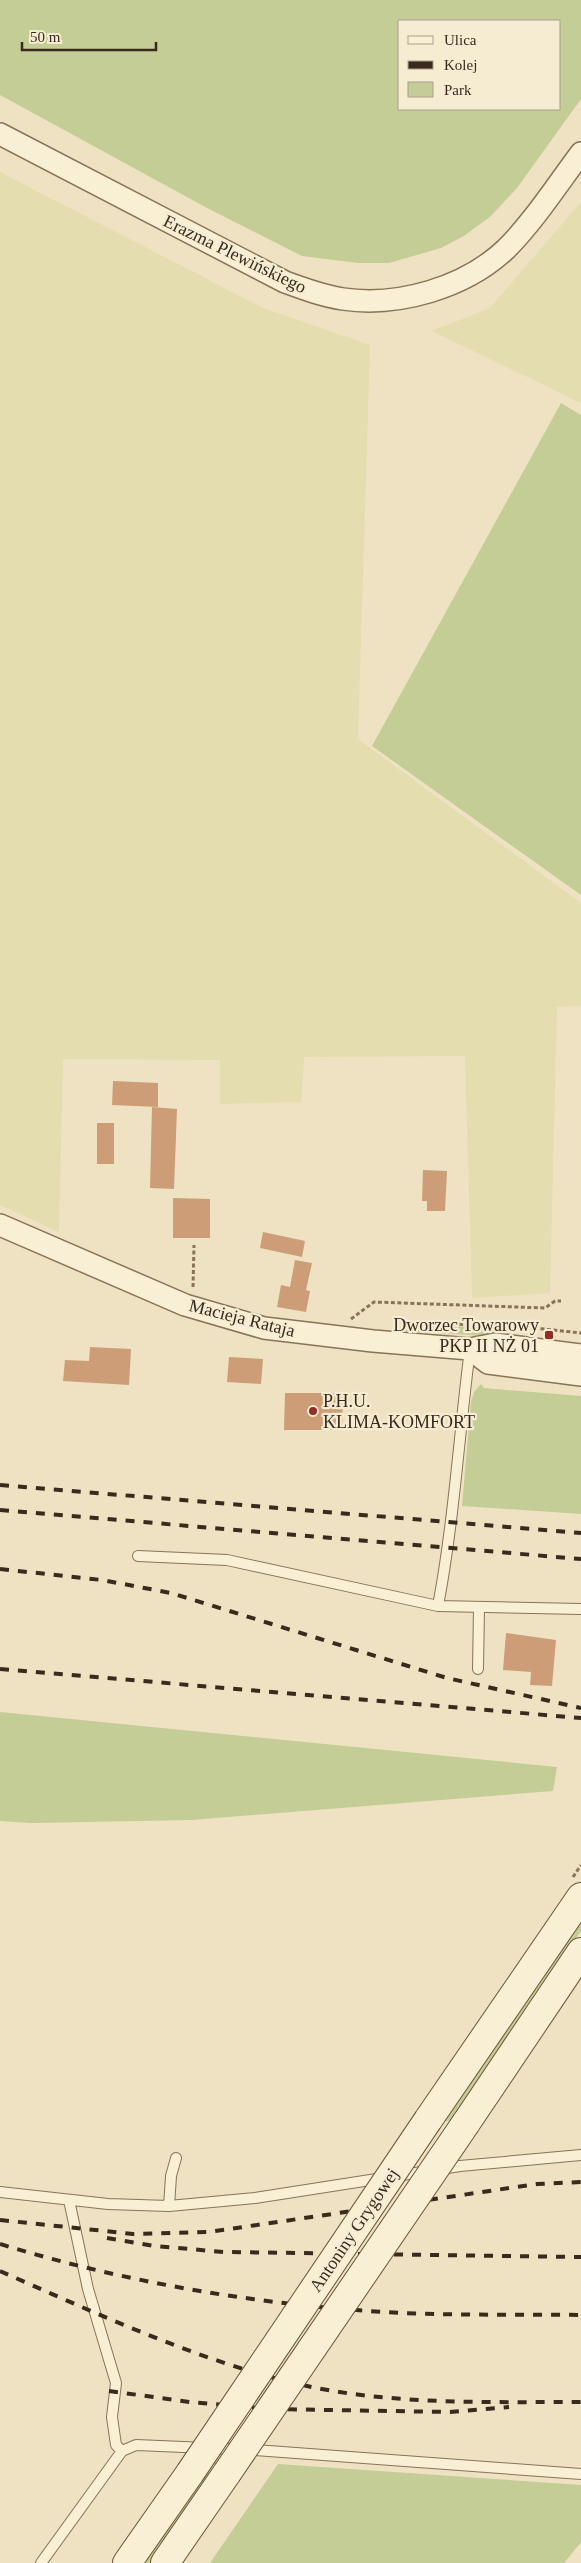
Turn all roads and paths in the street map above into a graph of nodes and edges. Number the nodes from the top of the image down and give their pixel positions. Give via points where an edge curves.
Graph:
1 (0, 134) edge
2 (581, 153) edge
3 (0, 1225) edge
4 (194, 1245) dead end
5 (561, 1301) dead end
6 (193, 1308) junction
7 (345, 1324) dead end
8 (401, 1324) dead end
9 (492, 1325) dead end
10 (526, 1327) dead end
11 (581, 1333) edge
12 (470, 1349) junction
13 (581, 1355) edge
14 (581, 1375) edge
15 (138, 1556) dead end
16 (438, 1606) junction
17 (479, 1607) junction
18 (581, 1609) edge
19 (478, 1669) dead end
20 (581, 1897) edge
21 (581, 1952) edge
22 (581, 2155) edge
23 (176, 2158) dead end
24 (0, 2192) edge
25 (69, 2200) junction
26 (169, 2206) junction
27 (122, 2451) junction
28 (581, 2474) edge
29 (41, 2563) edge
30 (127, 2563) edge
31 (166, 2563) edge

1 - 2 street, Erazma Plewińskiego via 285,282 329,296 370,301 432,290 480,268 511,242
3 - 6 street, Macieja Rataja
4 - 6 path
5 - 7 path via 545,1308 374,1302
6 - 12 street, Macieja Rataja via 231,1320 290,1332
8 - 9 path
10 - 11 path
12 - 13 street, Macieja Rataja via 495,1344
12 - 14 street, Macieja Rataja via 488,1363
12 - 16 lane via 449,1548
15 - 16 lane via 227,1560
16 - 17 lane
17 - 18 lane
17 - 19 lane
20 - 30 street, Antoniny Grygowej, bridge
21 - 31 street, Antoniny Grygowej, bridge
22 - 26 lane via 450,2167 255,2198
23 - 26 lane
24 - 25 lane
25 - 26 lane via 140,2207
25 - 27 lane via 88,2289 116,2383 112,2417 116,2445
27 - 28 lane via 136,2446 245,2450
27 - 29 lane

